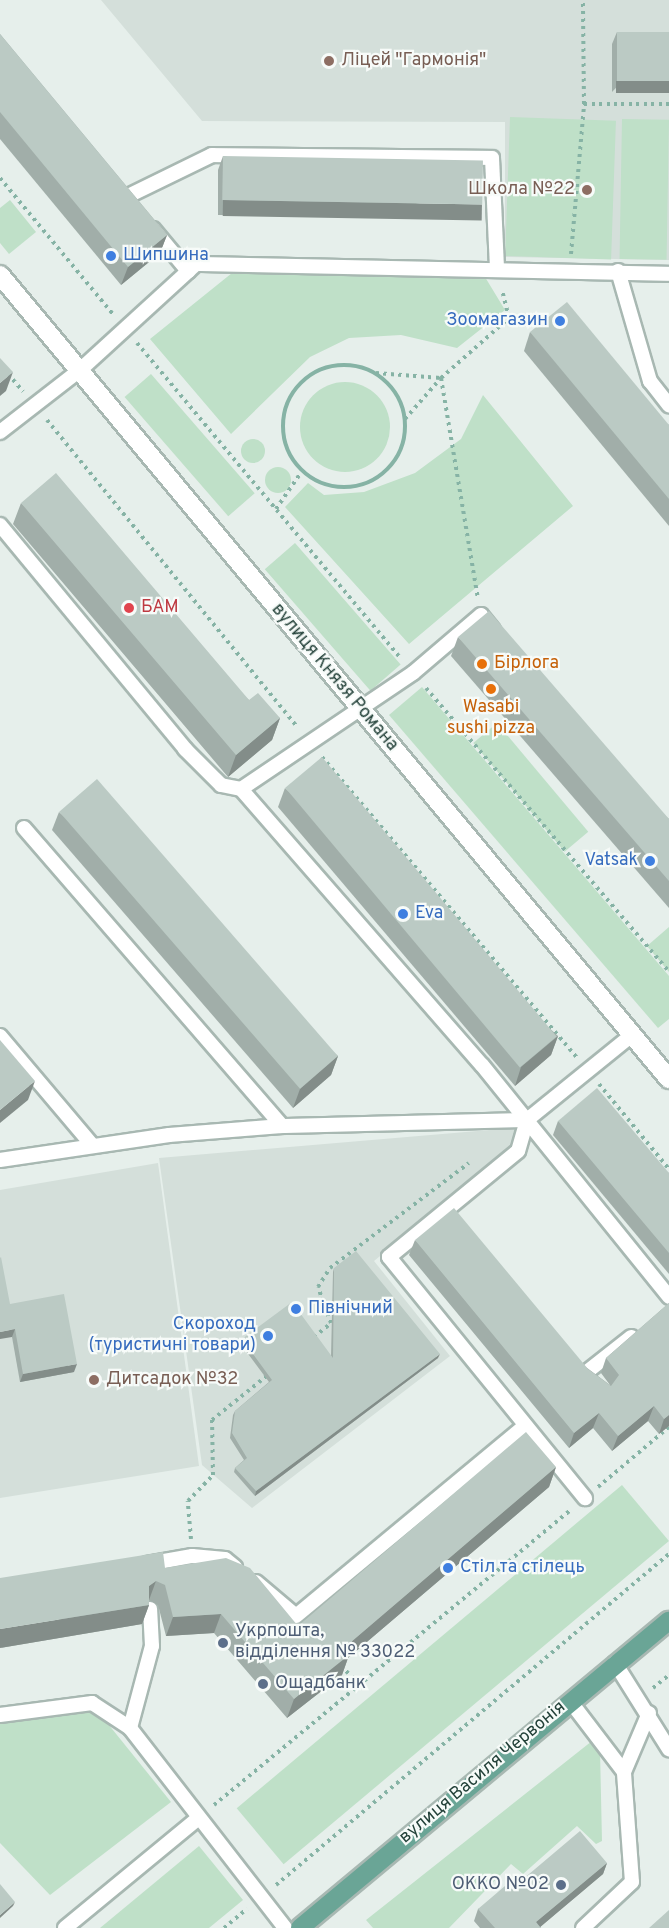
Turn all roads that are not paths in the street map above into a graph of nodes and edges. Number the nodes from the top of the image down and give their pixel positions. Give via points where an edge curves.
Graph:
1 (497, 268) junction
2 (188, 271) junction
3 (618, 271) junction
4 (669, 274) edge
5 (0, 275) edge
6 (80, 370) junction
7 (669, 405) edge
8 (0, 432) edge
9 (0, 525) edge
10 (504, 642) edge
11 (359, 709) junction
12 (241, 789) junction
13 (24, 828) dead end
14 (633, 1035) junction
15 (0, 1036) edge
16 (669, 1079) edge
17 (527, 1120) junction
18 (282, 1126) junction
19 (93, 1146) junction
20 (0, 1160) edge
21 (452, 1206) junction
22 (465, 1221) edge
23 (669, 1297) edge
24 (642, 1329) edge
25 (599, 1385) edge
26 (524, 1427) junction
27 (585, 1498) road end
28 (140, 1568) edge
29 (150, 1609) edge
30 (669, 1621) edge
31 (615, 1663) junction
32 (570, 1701) junction
33 (649, 1713) junction
34 (0, 1715) edge
35 (130, 1728) junction
36 (669, 1749) edge
37 (624, 1772) junction
38 (197, 1818) junction
39 (65, 1928) edge
40 (285, 1928) edge
41 (300, 1928) edge
42 (583, 1928) edge

1 - 2 lane via 196,264
1 - 2 lane via 492,158 212,155 122,193
1 - 3 lane
2 - 6 lane
3 - 4 lane
3 - 7 lane via 650,381
5 - 6 street, вулиця Князя Романа
6 - 8 lane
6 - 11 street, вулиця Князя Романа
9 - 12 lane via 185,748 221,785
10 - 11 lane via 481,615 413,673
11 - 12 lane
11 - 14 street, вулиця Князя Романа
12 - 17 lane
13 - 18 lane
14 - 16 street, вулиця Князя Романа
14 - 17 lane
15 - 19 lane
17 - 18 lane
17 - 21 lane via 518,1151
17 - 23 lane
18 - 19 lane
19 - 20 lane
21 - 22 lane
21 - 26 lane via 389,1257
24 - 25 lane via 584,1367
26 - 27 lane
26 - 28 lane via 296,1616 225,1559 192,1556
29 - 35 lane via 152,1646
30 - 31 main road, вулиця Василя Червонія
31 - 32 main road, вулиця Василя Червонія
31 - 33 lane
32 - 37 lane
32 - 41 main road, вулиця Василя Червонія
33 - 36 lane
33 - 37 lane
34 - 35 lane via 92,1703
35 - 38 lane
37 - 42 lane via 633,1882
38 - 39 lane
38 - 40 lane

